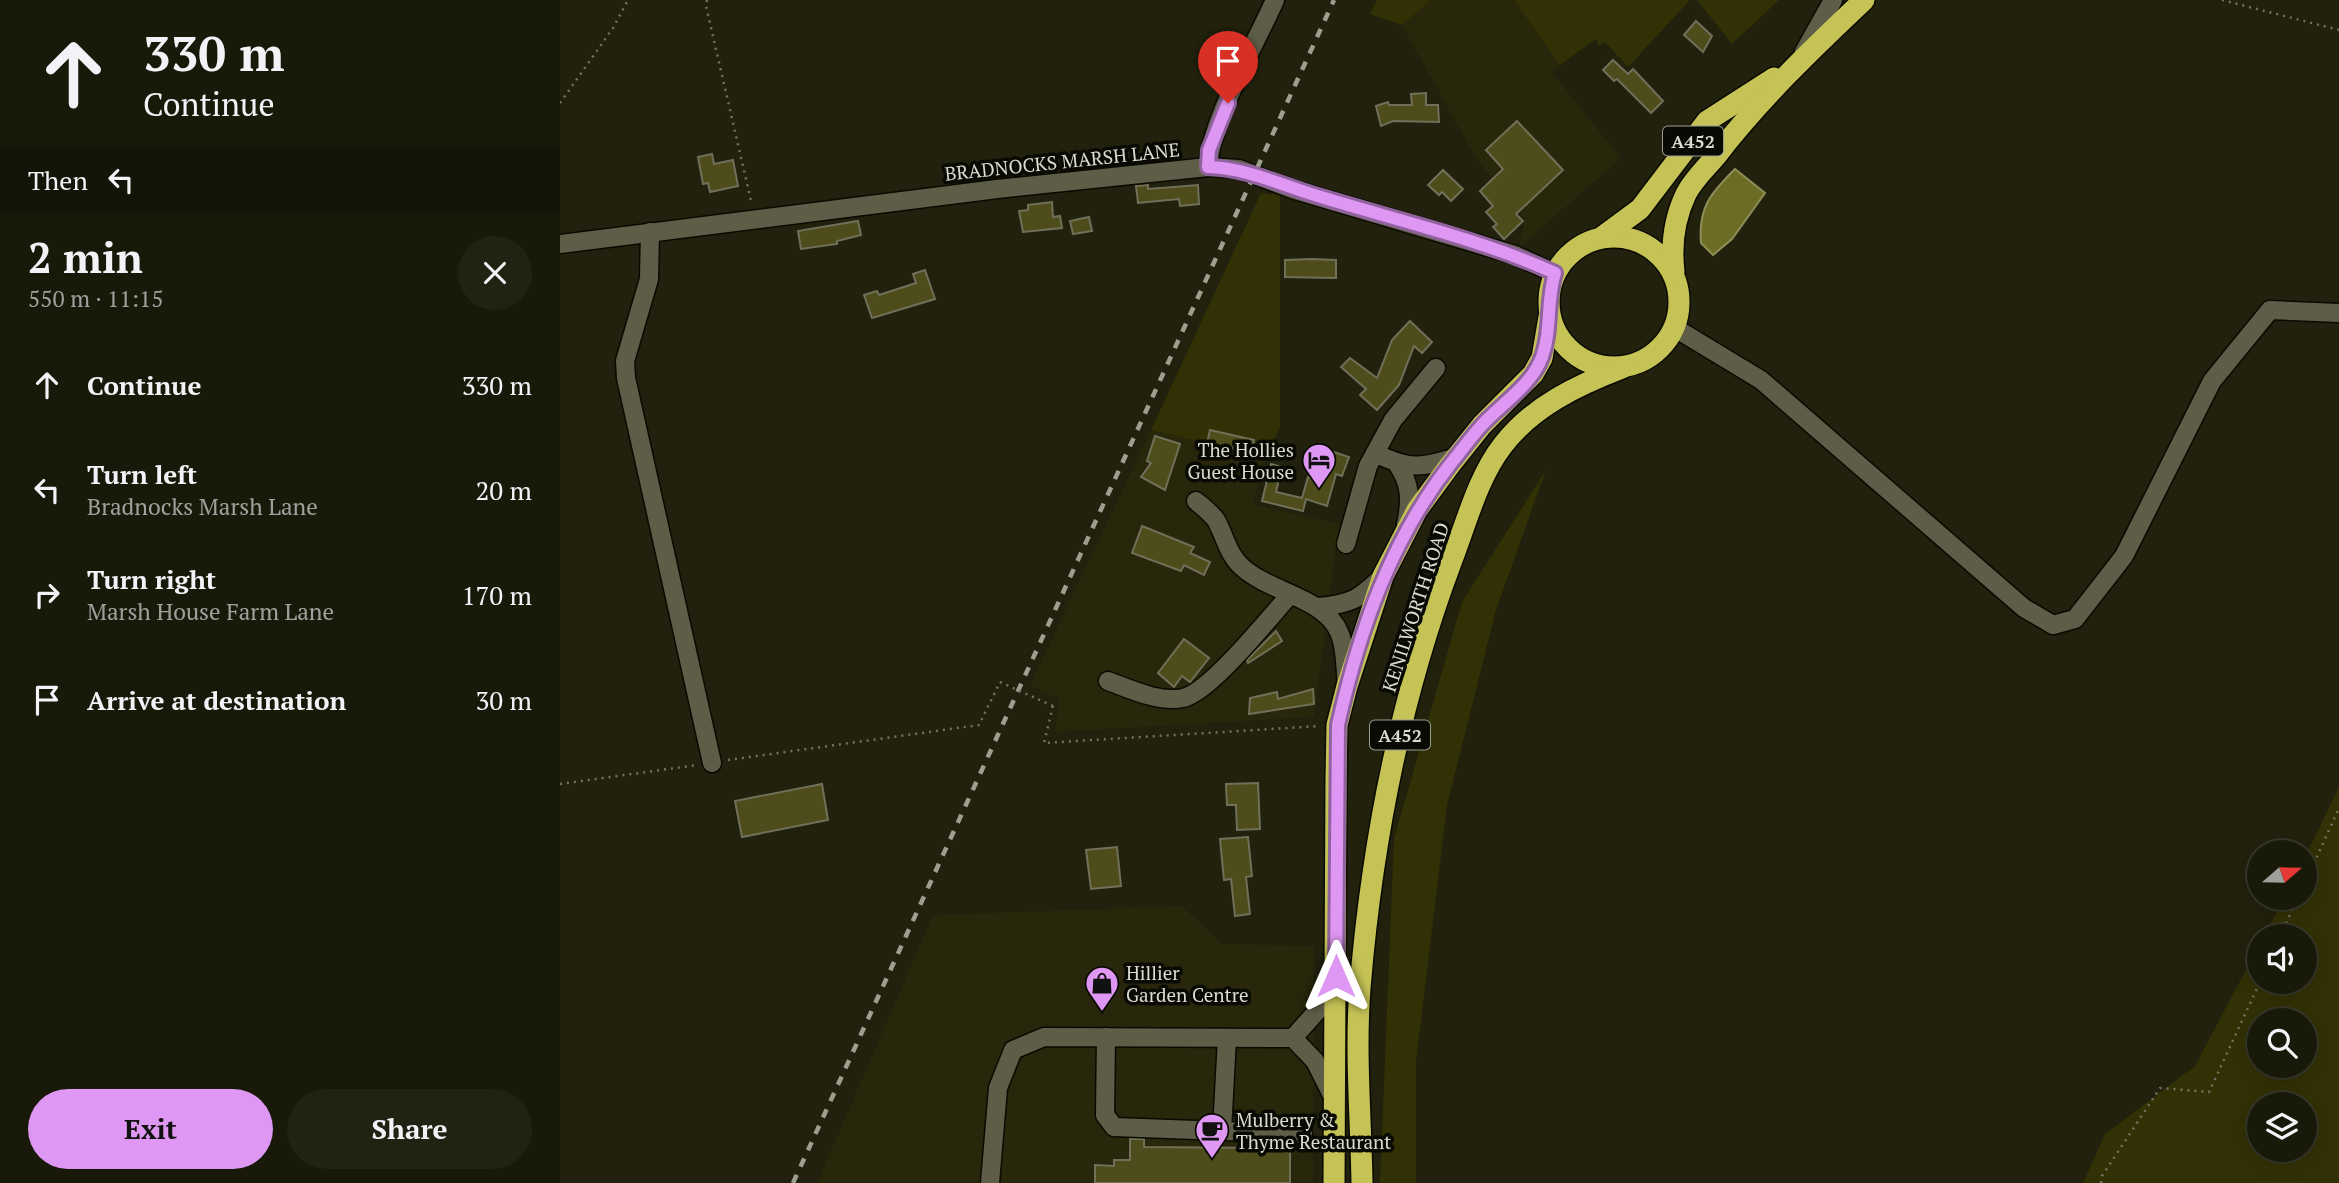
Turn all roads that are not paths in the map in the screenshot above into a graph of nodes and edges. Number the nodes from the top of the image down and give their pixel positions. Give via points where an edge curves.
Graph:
1 (1275, 0) edge
2 (1833, 0) edge
3 (1864, 0) edge
4 (1799, 61) junction
5 (1208, 167) junction
6 (650, 232) junction
7 (1602, 237) junction
8 (560, 244) edge
9 (1555, 273) junction
10 (1674, 275) junction
11 (2339, 313) edge
12 (1549, 317) junction
13 (1675, 328) junction
14 (1436, 368) dead end
15 (1622, 368) junction
16 (1375, 453) junction
17 (1456, 457) junction
18 (1398, 465) junction
19 (1196, 501) dead end
20 (1403, 538) junction
21 (1346, 544) dead end
22 (1383, 576) junction
23 (1289, 596) junction
24 (1318, 607) junction
25 (1108, 681) dead end
26 (1347, 686) junction
27 (712, 762) road end
28 (1336, 976) junction
29 (1106, 1037) junction
30 (1227, 1038) junction
31 (1293, 1038) junction
32 (1336, 1103) junction
33 (1222, 1131) junction
34 (1303, 1134) dead end
35 (990, 1183) edge
36 (1335, 1183) edge
37 (1362, 1183) edge

1 - 5 street via 1217,126
2 - 4 street, A452
3 - 4 highway, A452
4 - 7 highway, A452 via 1707,121 1640,209
4 - 10 highway, A452 via 1686,193 1671,250
5 - 6 street, BRADNOCKS MARSH LANE
5 - 9 street, BRADNOCKS MARSH LANE via 1239,169 1515,255
6 - 8 street, BRADNOCKS MARSH LANE
6 - 27 street via 649,279 625,361 626,377
7 - 9 highway, A452 via 1566,256
7 - 10 highway via 1624,237 1644,244
9 - 12 highway via 1548,294
10 - 13 highway, A452 via 1679,292
11 - 13 street via 2270,310 2212,381 2124,556 2075,619 2053,625 2024,607 1762,380
12 - 15 highway via 1559,339 1576,356 1597,366
12 - 17 highway, KENILWORTH ROAD via 1542,358 1533,374
13 - 15 highway, A452 via 1662,348 1644,361
14 - 16 street via 1393,420
15 - 37 highway, KENILWORTH ROAD / A452 via 1571,388 1504,444 1483,478 1441,588 1405,712 1381,829 1360,989
16 - 18 street
16 - 21 street
17 - 18 street via 1420,468
17 - 20 highway, KENILWORTH ROAD
18 - 20 street, KENILWORTH ROAD via 1411,498
19 - 23 street via 1214,517 1243,569
20 - 22 highway, KENILWORTH ROAD
22 - 24 street via 1359,599
22 - 26 highway, KENILWORTH ROAD
23 - 24 street
23 - 25 street via 1204,686 1182,698 1149,696
24 - 26 street via 1340,634
26 - 28 highway, KENILWORTH ROAD via 1338,725
28 - 31 street via 1318,1010
28 - 32 highway, KENILWORTH ROAD
29 - 30 street
29 - 33 street via 1108,1124
29 - 35 street via 1044,1037 1013,1050 998,1088
30 - 31 street
30 - 33 street
31 - 32 street via 1315,1061
32 - 36 highway, KENILWORTH ROAD
33 - 34 street

